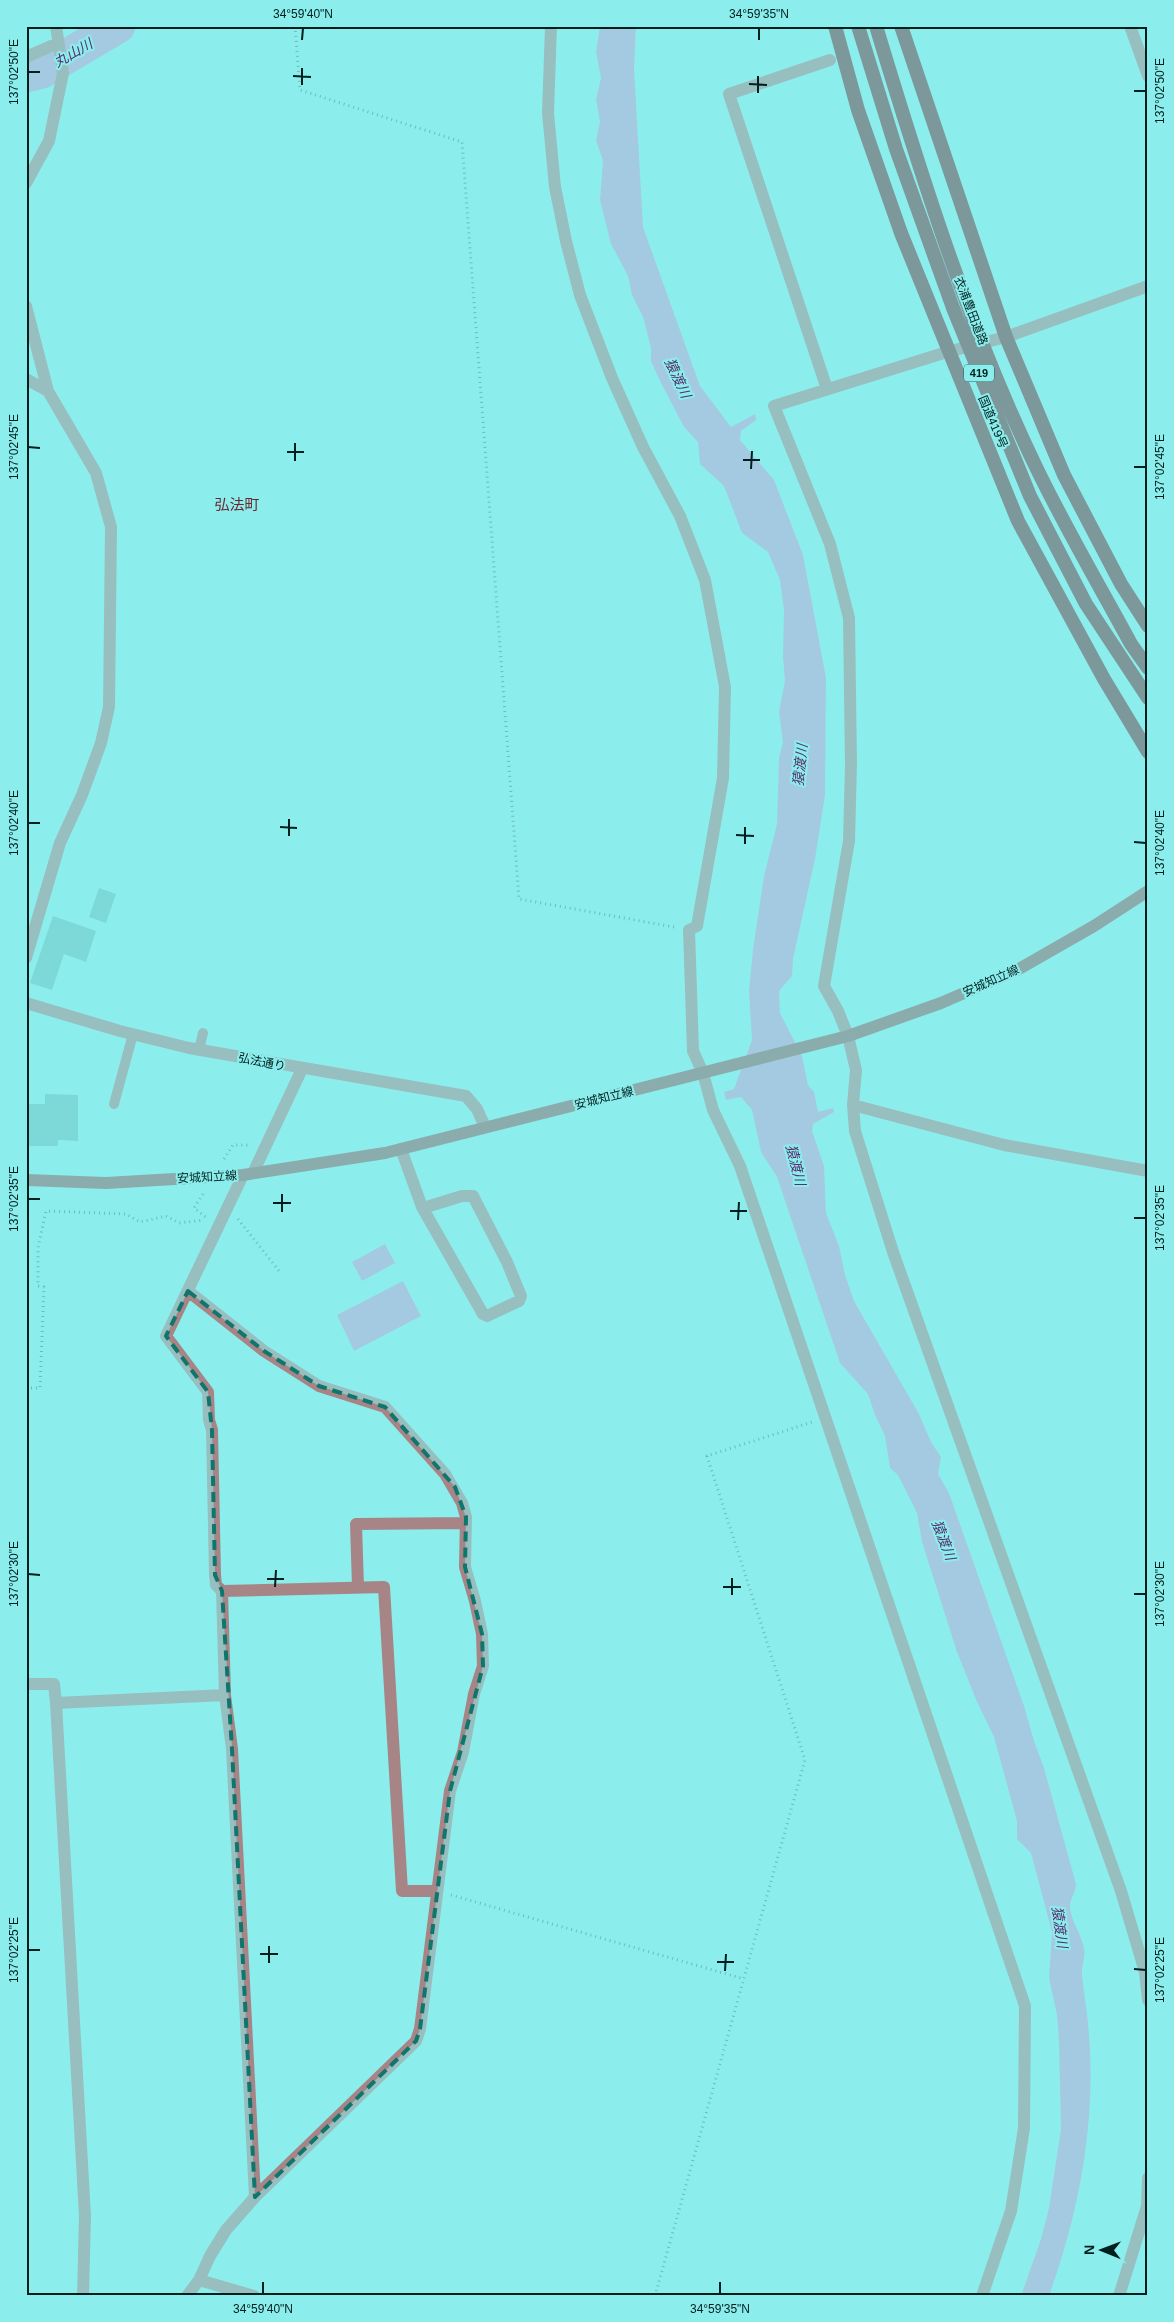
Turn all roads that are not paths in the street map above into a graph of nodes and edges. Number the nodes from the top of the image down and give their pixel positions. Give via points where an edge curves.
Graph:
1 (56, 26) edge
2 (551, 26) edge
3 (835, 26) edge
4 (858, 26) edge
5 (876, 26) edge
6 (901, 26) edge
7 (1130, 26) edge
8 (58, 43) junction
9 (26, 57) edge
10 (830, 60) dead end
11 (1148, 75) edge
12 (26, 183) edge
13 (1148, 286) edge
14 (26, 306) edge
15 (1006, 337) junction
16 (947, 352) junction
17 (26, 379) edge
18 (827, 389) junction
19 (48, 391) junction
20 (1148, 626) edge
21 (1148, 668) edge
22 (1148, 698) edge
23 (1148, 752) edge
24 (1148, 891) edge
25 (26, 958) edge
26 (26, 1003) edge
27 (203, 1033) dead end
28 (133, 1034) junction
29 (842, 1038) junction
30 (199, 1050) junction
31 (302, 1069) junction
32 (703, 1073) junction
33 (114, 1104) dead end
34 (853, 1105) junction
35 (485, 1127) junction
36 (401, 1149) junction
37 (1148, 1171) edge
38 (248, 1174) junction
39 (26, 1180) edge
40 (423, 1208) junction
41 (188, 1292) junction
42 (464, 1523) junction
43 (358, 1587) junction
44 (222, 1591) junction
45 (26, 1684) edge
46 (225, 1695) junction
47 (56, 1703) junction
48 (436, 1891) junction
49 (1148, 2000) edge
50 (1148, 2178) edge
51 (255, 2197) junction
52 (199, 2280) junction
53 (83, 2296) edge
54 (187, 2296) edge
55 (254, 2296) edge
56 (982, 2296) edge
57 (1119, 2296) edge

1 - 8 street
2 - 32 street via 548,113 555,187 580,295 612,378 643,447 680,516 705,580 725,687 723,778 697,926 689,930 693,1051
3 - 16 highway, 国道419号 / 419 via 858,110
4 - 22 highway, 衣浦豊田道路 / 419, bridge via 896,149 953,308 1030,496 1086,604
5 - 21 highway, 衣浦豊田道路 / 419, bridge via 902,114 976,328 1036,467 1131,644
6 - 15 highway
7 - 11 street
8 - 9 street
8 - 12 street via 63,74 49,141
10 - 18 street via 729,94
13 - 15 street
14 - 19 street
15 - 16 street
15 - 20 highway via 1064,475 1121,584
16 - 18 street
16 - 23 highway, 国道419号 / 419 via 1018,521 1104,679
17 - 19 street
18 - 29 street via 774,406 830,544 849,618 849,841 824,986 838,1011
19 - 25 street via 96,473 111,527 108,707 101,742 60,843
24 - 29 main road, 安城知立線 via 1017,970 941,1003
26 - 28 street, 弘法通り
27 - 30 lane
28 - 30 street, 弘法通り
28 - 33 lane
29 - 32 main road, 安城知立線
29 - 34 street via 856,1070
30 - 31 street, 弘法通り
31 - 35 street, 弘法通り via 466,1096 477,1109
31 - 38 street via 266,1145
32 - 35 main road, 安城知立線
32 - 56 street via 713,1110 740,1166 1025,2006 1024,2128 1011,2211
34 - 37 street via 1004,1145
34 - 49 street via 856,1130 893,1252 1121,1891 1145,1972
35 - 36 main road, 安城知立線
36 - 38 main road, 安城知立線
36 - 40 street
38 - 39 main road, 安城知立線 via 106,1183
38 - 41 street
40 - 40 street via 482,1314 487,1316 519,1301 521,1296 507,1262 473,1196 462,1196
41 - 42 street via 264,1352 319,1386 385,1407 454,1487 466,1517
41 - 44 street via 166,1336 208,1392 208,1420 212,1430 215,1575 216,1585
42 - 43 street via 356,1524
42 - 48 street via 465,1567 482,1634 483,1666 463,1752 450,1791
43 - 44 street
43 - 48 street via 384,1587 402,1890
44 - 46 street
45 - 47 street via 54,1684
46 - 47 street
46 - 51 street via 232,1748
47 - 53 street via 83,2187
48 - 51 street via 416,2041
50 - 57 street via 1147,2206
51 - 52 street via 226,2230
52 - 54 street
52 - 55 street

